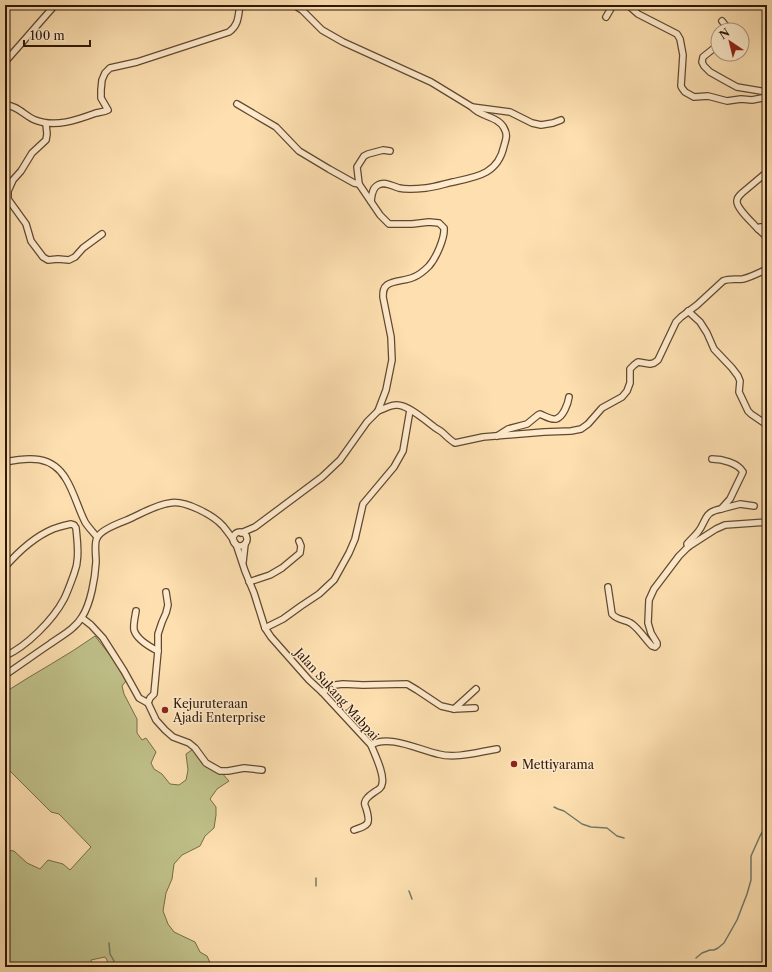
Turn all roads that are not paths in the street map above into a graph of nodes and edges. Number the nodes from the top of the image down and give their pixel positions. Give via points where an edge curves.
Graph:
1 (55, 5) edge
2 (240, 5) edge
3 (294, 5) edge
4 (613, 5) edge
5 (628, 5) edge
6 (606, 17) dead end
7 (710, 51) edge
8 (5, 62) edge
9 (767, 92) edge
10 (767, 97) edge
11 (237, 104) dead end
12 (5, 105) edge
13 (472, 107) junction
14 (561, 120) dead end
15 (46, 124) junction
16 (390, 151) dead end
17 (767, 172) edge
18 (359, 184) junction
19 (371, 201) junction
20 (767, 228) edge
21 (758, 229) junction
22 (102, 234) dead end
23 (767, 237) edge
24 (767, 269) edge
25 (688, 311) junction
26 (569, 397) dead end
27 (410, 410) junction
28 (378, 411) junction
29 (767, 425) edge
30 (497, 436) junction
31 (712, 460) dead end
32 (5, 462) edge
33 (754, 506) dead end
34 (721, 509) junction
35 (767, 522) edge
36 (223, 526) junction
37 (255, 527) junction
38 (240, 533) junction
39 (97, 537) junction
40 (299, 541) dead end
41 (235, 543) junction
42 (246, 543) junction
43 (688, 547) junction
44 (243, 564) junction
45 (5, 567) edge
46 (249, 582) junction
47 (608, 588) dead end
48 (166, 592) dead end
49 (136, 611) dead end
50 (82, 618) junction
51 (265, 628) junction
52 (158, 651) junction
53 (5, 656) edge
54 (5, 675) edge
55 (476, 689) dead end
56 (322, 692) junction
57 (148, 703) junction
58 (474, 708) dead end
59 (454, 709) junction
60 (371, 745) junction
61 (497, 749) dead end
62 (262, 770) dead end
63 (354, 830) dead end

1 - 8 street
2 - 15 street via 236,25 229,32 137,62 110,68 102,80 101,90 101,98 108,110 106,112
3 - 13 street via 322,30 431,82
4 - 6 street
5 - 10 street via 638,14 677,34 682,55 681,86 685,92 694,97 708,96 727,101
7 - 9 street via 703,57 702,62 710,72 737,87
11 - 18 street via 276,127 299,151
12 - 15 street
13 - 14 street via 510,112 541,125
13 - 19 street via 501,124 507,134 499,160 493,167 475,177 428,188 398,188 384,183 374,188
15 - 22 street via 46,140 32,153 13,180 8,191 8,199 26,224 31,241 48,260 69,260
16 - 18 street via 377,151 364,156 357,167
17 - 21 street via 742,192 737,200 738,206
18 - 19 street
19 - 28 street via 389,224 429,222 444,228 430,266 414,277 385,286 383,291 392,337 392,360 386,390
20 - 21 street
21 - 23 street
24 - 25 street via 749,277 724,281
25 - 29 street via 700,322 714,349 738,376 739,392 748,411
25 - 30 street via 676,322 658,360 650,364 638,362 634,365 630,369 627,391 622,397 602,408 581,429
26 - 30 street via 558,418 552,419 538,414 527,424 508,429
27 - 28 street via 397,404
27 - 30 street via 422,416 455,443
27 - 51 street via 401,456 363,504 355,539 334,580 319,594
28 - 37 street via 340,460 322,477
31 - 34 street via 718,459 733,464 743,472 730,499
32 - 39 street via 38,459 54,466 66,479 86,524
33 - 34 street via 740,504
34 - 43 street via 708,514 699,532 687,544
35 - 43 street via 725,525
36 - 38 street, Jalan Sukang Mabpai
36 - 39 street, Jalan Sukang Mabpai via 202,511 170,502 116,524
36 - 41 street, Jalan Sukang Mabpai
37 - 38 street
37 - 42 street
38 - 41 street via 235,536
38 - 42 street via 247,538
39 - 50 street via 93,587
40 - 46 street via 300,553 282,568
41 - 42 street via 240,546
41 - 44 street, Jalan Sukang Mabpai
42 - 44 street, Jalan Sukang Mabpai
43 - 47 street via 654,589 649,600 648,623 657,643 655,647 633,624 612,614
44 - 46 street, Jalan Sukang Mabpai
45 - 53 street via 32,541 52,529 71,524 76,528 77,562 63,601 42,628 25,644
46 - 51 street, Jalan Sukang Mabpai
48 - 52 street via 168,605 158,634
49 - 52 street via 136,635
50 - 54 street via 66,633
50 - 57 street via 103,638 139,698
51 - 56 street, Jalan Sukang Mabpai
52 - 57 street via 154,694
55 - 59 street
56 - 59 street via 339,684 407,684 441,706
56 - 60 street, Jalan Sukang Mabpai
57 - 62 street via 162,728 173,737 189,742 210,766 220,771 244,768
58 - 59 street
60 - 61 street via 393,741 439,755 453,756
60 - 63 street, Jalan Sukang Mabpai via 380,767 382,785 365,800 369,818 367,824

